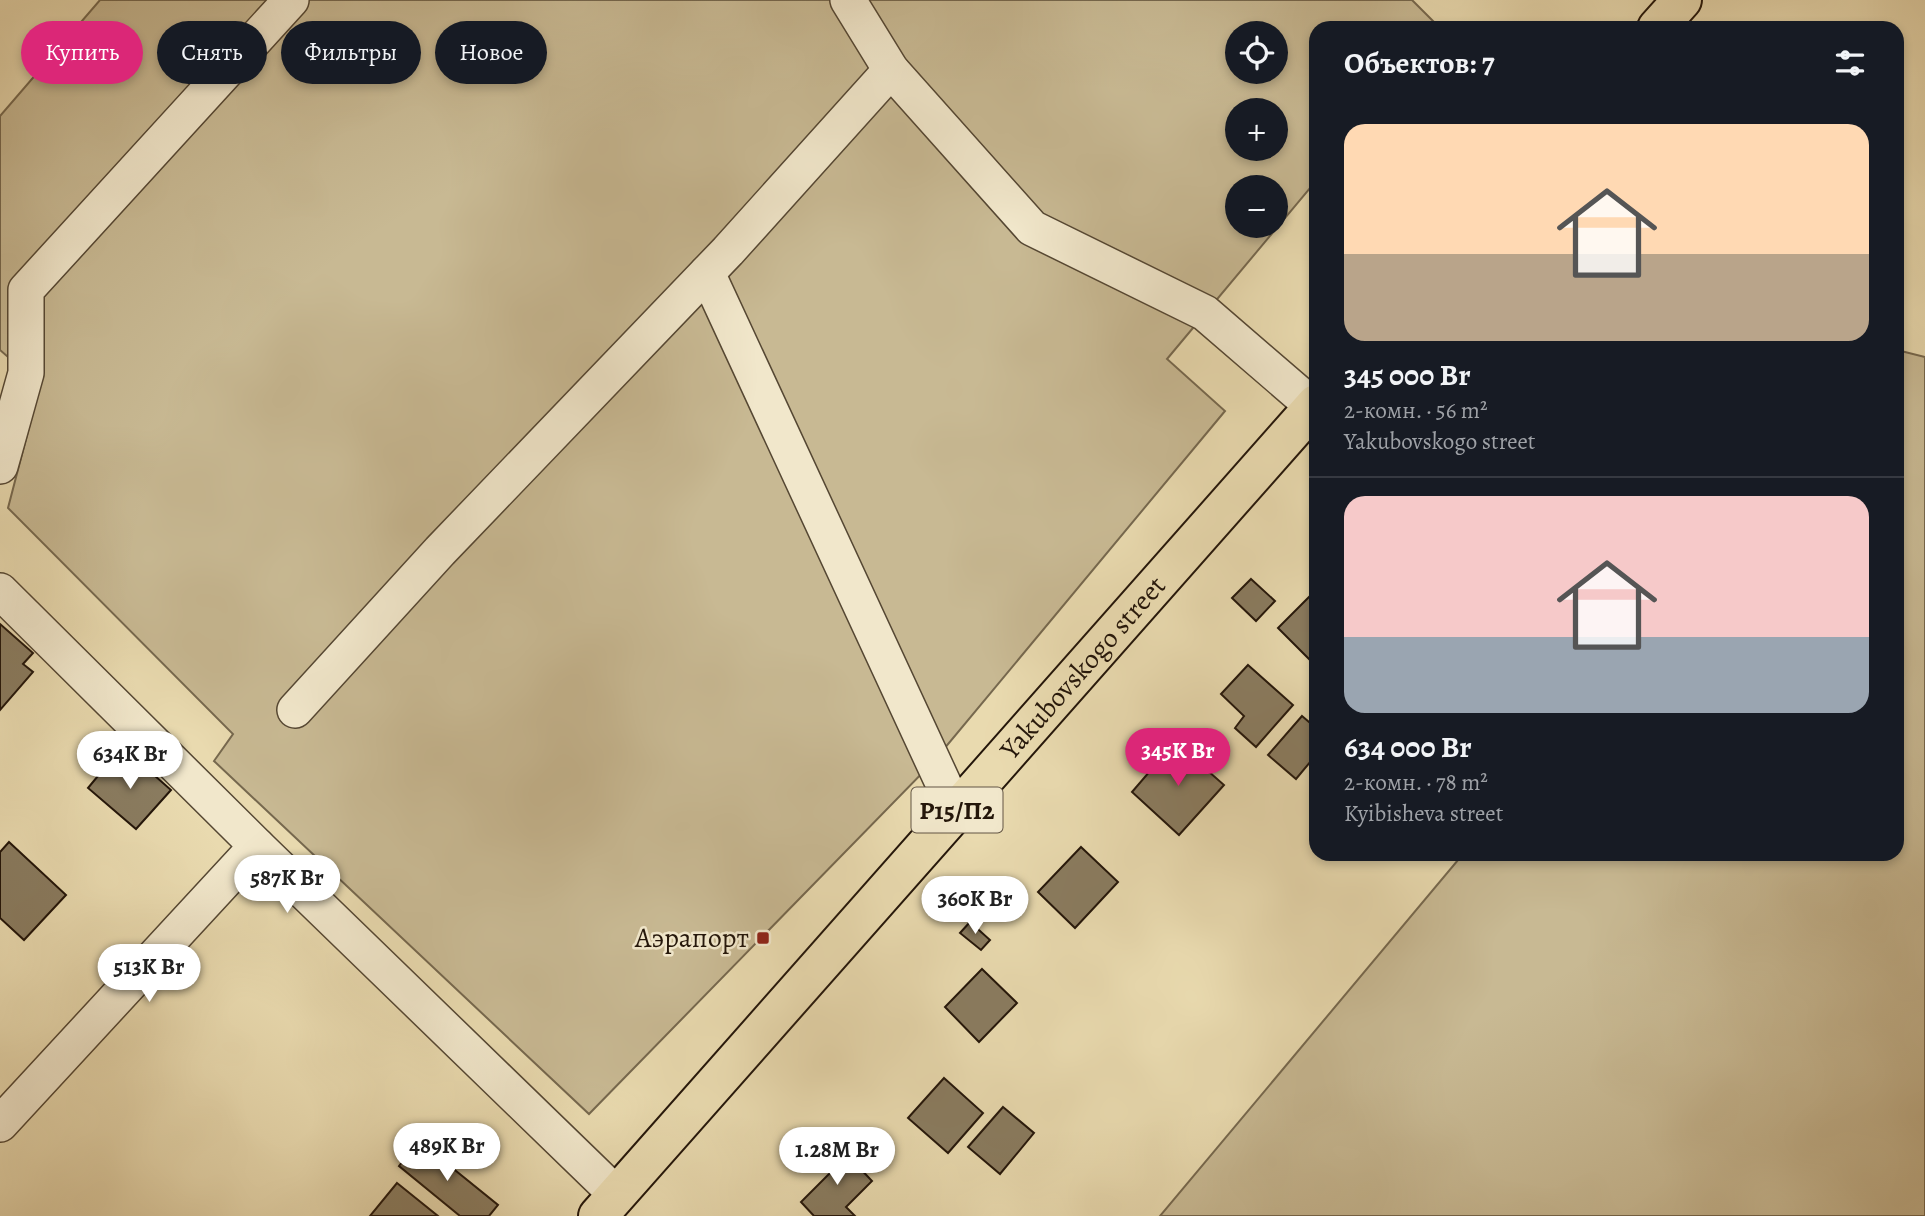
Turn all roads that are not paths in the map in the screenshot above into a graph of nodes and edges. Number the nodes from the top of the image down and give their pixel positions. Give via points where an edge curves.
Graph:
1 (290, 0) edge
2 (848, 0) edge
3 (1682, 0) edge
4 (1663, 21) edge
5 (891, 70) junction
6 (707, 273) junction
7 (1309, 401) edge
8 (1309, 413) edge
9 (0, 466) edge
10 (0, 591) edge
11 (295, 710) dead end
12 (956, 811) junction
13 (257, 846) junction
14 (0, 1124) edge
15 (608, 1205) edge

1 - 9 street via 26,290 26,373
2 - 5 street
3 - 4 main road
5 - 6 street
5 - 7 street via 1032,228 1205,313
6 - 11 street via 440,551
6 - 12 street
8 - 12 main road, Yakubovskogo street / Р15/П2
10 - 13 street
12 - 15 main road, Yakubovskogo street / Р15/П2
13 - 14 street
13 - 15 street

